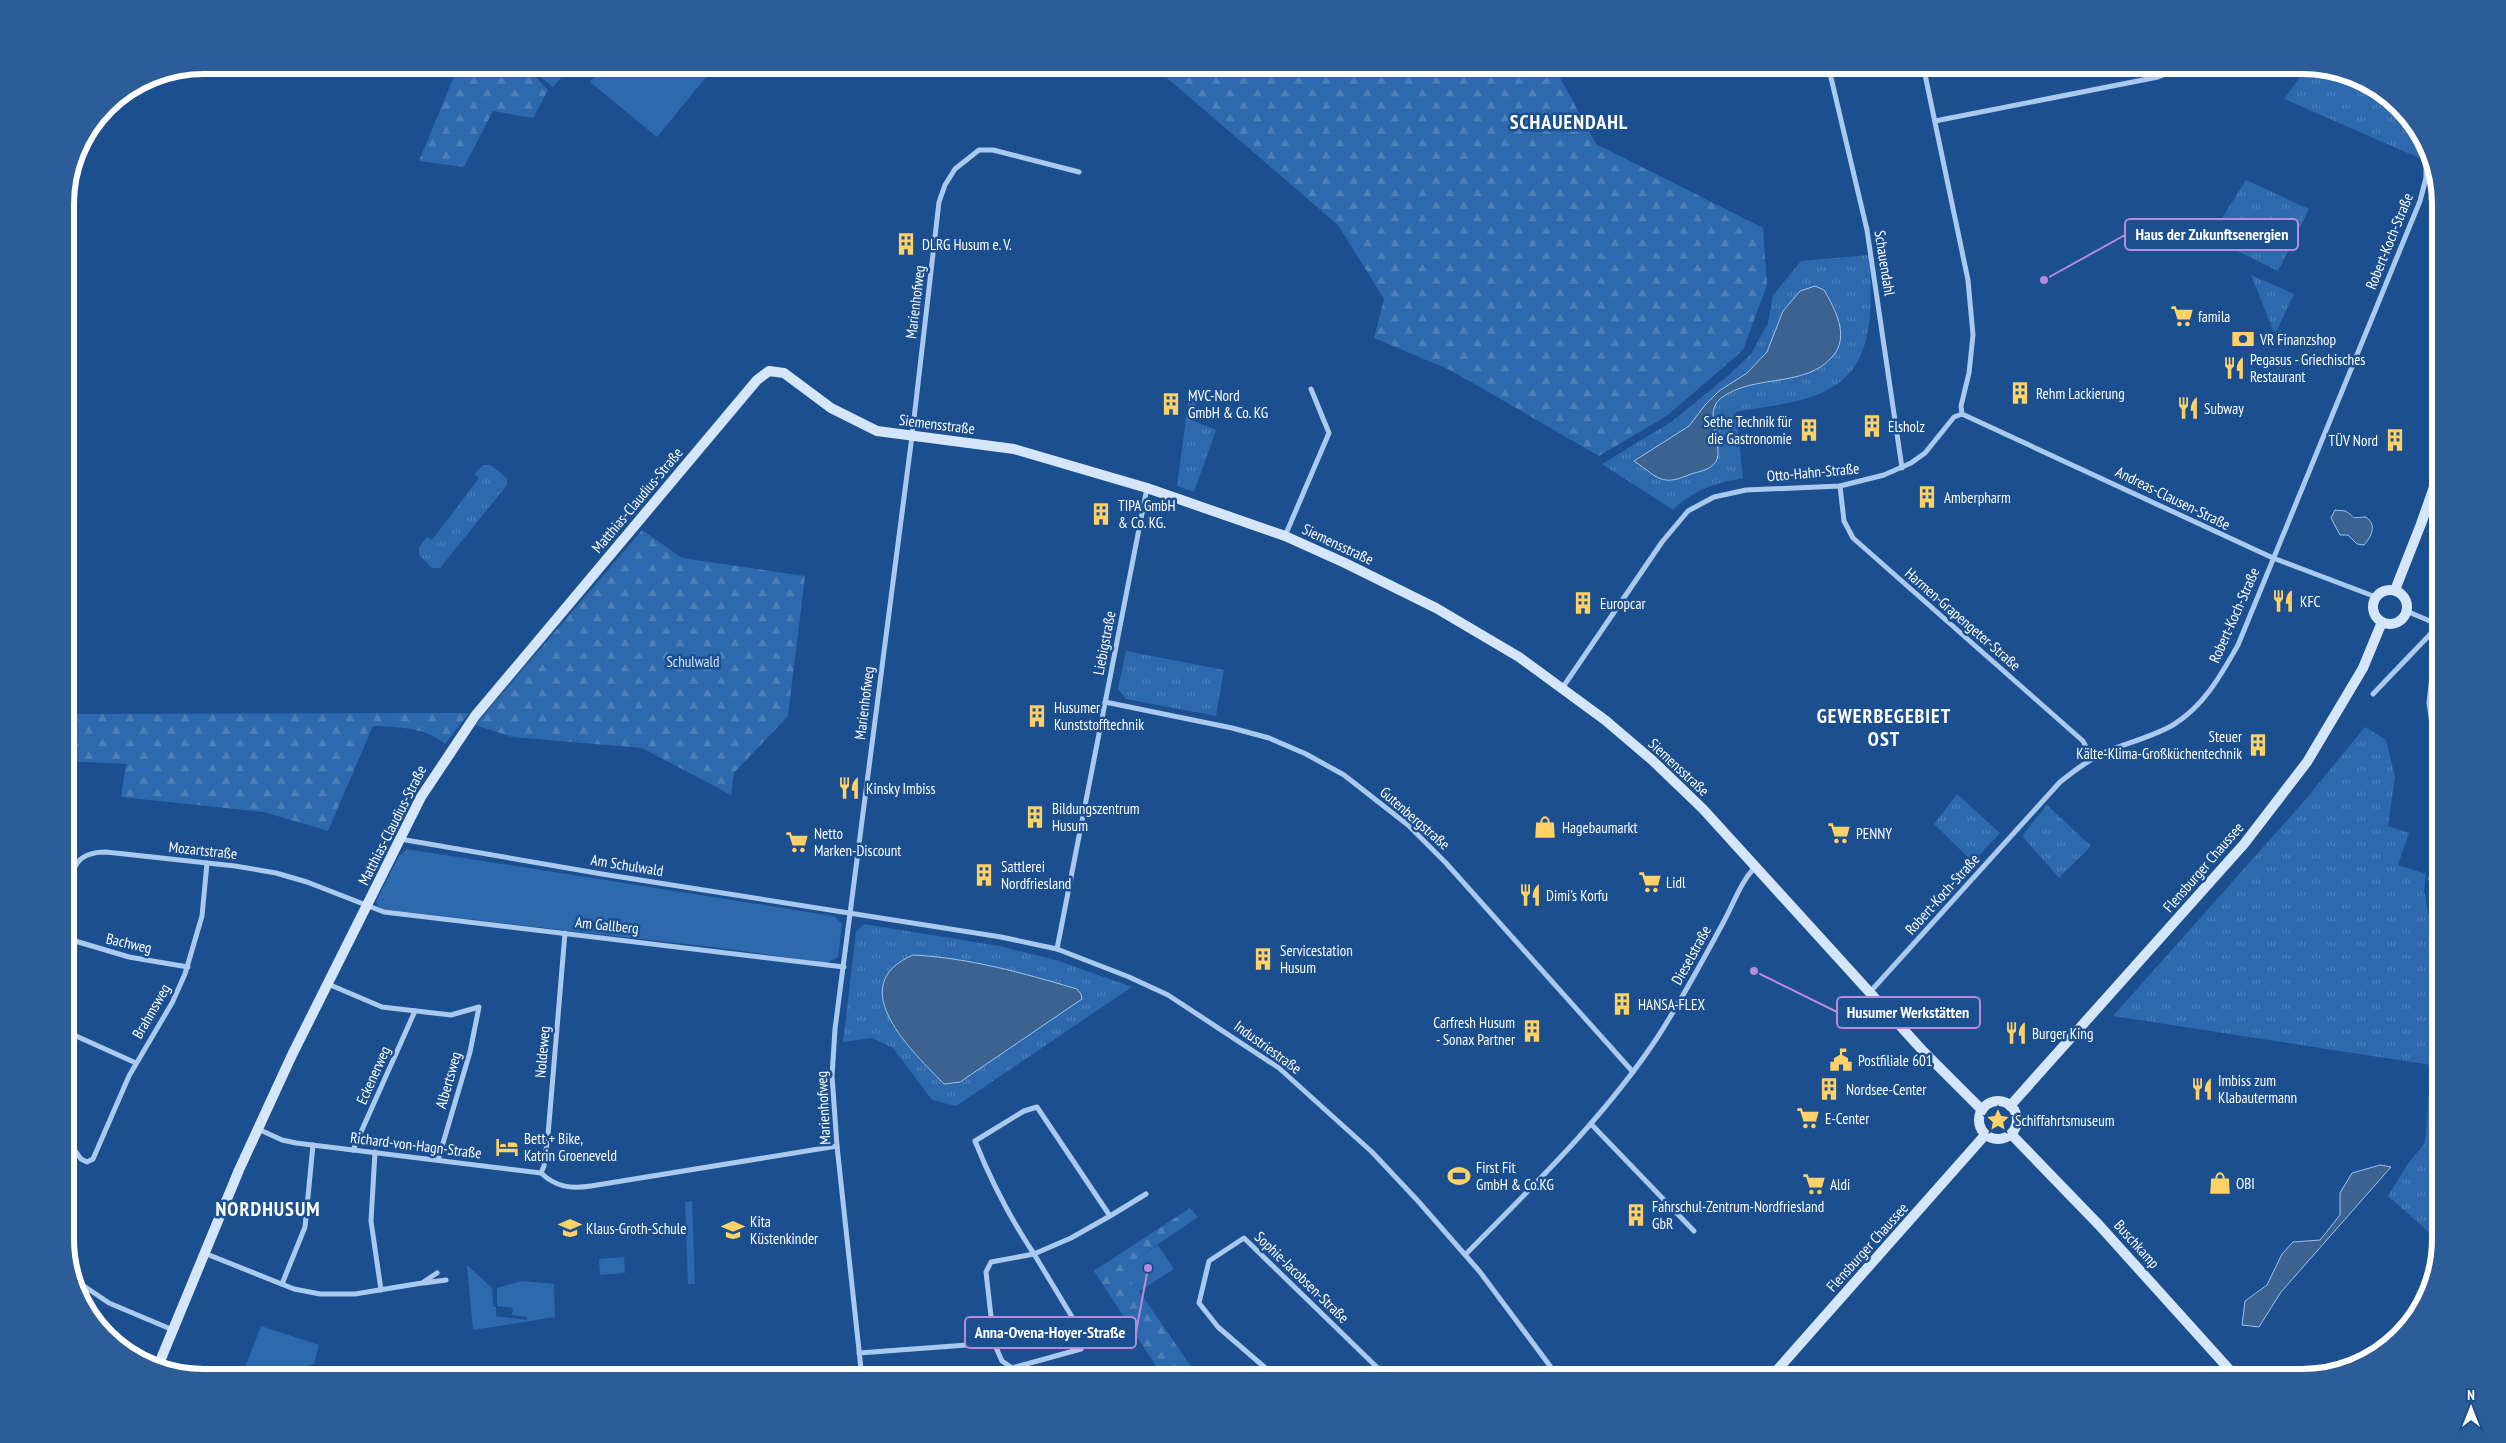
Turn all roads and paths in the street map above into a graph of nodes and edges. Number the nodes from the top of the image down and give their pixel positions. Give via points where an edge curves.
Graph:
1 (1830, 74) edge
2 (1925, 74) edge
3 (2167, 74) edge
4 (1935, 121) junction
5 (2426, 165) edge
6 (1079, 172) dead end
7 (769, 370) joint
8 (1311, 389) dead end
9 (1962, 414) junction
10 (912, 436) junction
11 (1902, 468) junction
12 (1840, 486) junction
13 (1147, 488) junction
14 (2432, 493) edge
15 (1285, 536) junction
16 (2273, 558) junction
17 (2394, 590) junction
18 (2376, 597) junction
19 (2406, 611) junction
20 (2382, 622) junction
21 (2432, 622) edge
22 (2432, 633) edge
23 (2432, 681) edge
24 (1562, 687) junction
25 (2373, 694) dead end
26 (1105, 702) junction
27 (2432, 726) edge
28 (2092, 759) junction
29 (399, 839) junction
30 (207, 862) junction
31 (74, 867) edge
32 (1755, 867) junction
33 (2432, 876) edge
34 (2431, 879) dead end
35 (367, 906) junction
36 (851, 913) junction
37 (565, 933) junction
38 (74, 941) edge
39 (1057, 949) junction
40 (844, 966) junction
41 (188, 967) junction
42 (328, 984) junction
43 (1869, 992) junction
44 (415, 1011) junction
45 (74, 1034) edge
46 (136, 1063) junction
47 (1633, 1072) junction
48 (2010, 1106) junction
49 (1982, 1110) junction
50 (1592, 1125) junction
51 (258, 1129) junction
52 (2011, 1134) junction
53 (1985, 1135) junction
54 (313, 1145) junction
55 (837, 1146) junction
56 (74, 1149) edge
57 (353, 1150) junction
58 (375, 1152) junction
59 (438, 1160) junction
60 (541, 1173) junction
61 (1146, 1194) dead end
62 (1110, 1216) junction
63 (1694, 1231) dead end
64 (204, 1253) junction
65 (1034, 1254) junction
66 (1466, 1254) junction
67 (436, 1274) dead end
68 (446, 1280) dead end
69 (422, 1283) junction
70 (282, 1284) junction
71 (83, 1285) edge
72 (381, 1290) junction
73 (173, 1330) junction
74 (994, 1344) junction
75 (859, 1353) junction
76 (160, 1361) edge
77 (861, 1369) edge
78 (1267, 1369) edge
79 (1379, 1369) edge
80 (1552, 1369) edge
81 (1778, 1369) edge
82 (2229, 1369) edge

1 - 11 street, Schauendahl via 1867,230
2 - 4 street
3 - 4 street
4 - 9 street via 1968,280 1973,335
5 - 16 street, Robert-Koch-Straße via 2420,201
6 - 10 street, Marienhofweg via 994,150 979,150 955,169 938,202
7 - 10 street, Siemensstraße via 784,373 830,408 877,431
7 - 29 street, Matthias-Claudius-Straße via 757,380 475,716 436,772
8 - 15 street, Siemensstraße via 1328,432
9 - 11 street, Otto-Hahn-Straße via 1954,417 1925,453
9 - 16 street, Andreas-Clausen-Straße
10 - 13 street, Siemensstraße via 1014,450
10 - 36 street, Marienhofweg
11 - 12 street, Otto-Hahn-Straße
12 - 24 street, Otto-Hahn-Straße via 1746,490 1714,497 1688,511 1662,542
12 - 28 street, Harmen-Grapengeter-Straße via 1844,521 1853,538 2082,741
13 - 15 street, Siemensstraße
13 - 26 street, Liebigstraße
14 - 17 street
15 - 24 street, Siemensstraße via 1436,608 1519,657
16 - 18 street, Andreas-Clausen-Straße
16 - 28 street, Robert-Koch-Straße via 2238,644 2202,700 2172,725
17 - 18 street via 2386,590
17 - 19 street via 2405,598
18 - 20 street via 2374,613
19 - 20 street via 2396,622
19 - 21 street
20 - 48 street, Flensburger Chaussee via 2363,668 2307,762 2244,844
22 - 25 street
23 - 27 street via 2429,704
24 - 32 street, Siemensstraße via 1652,760
26 - 39 street, Liebigstraße
26 - 47 street, Gutenbergstraße via 1269,738 1344,775 1408,825 1446,863
28 - 43 street, Robert-Koch-Straße via 2049,793
29 - 35 street, Matthias-Claudius-Straße
29 - 36 street, Am Schulwald
30 - 31 street, Mozartstraße via 106,852 89,853
30 - 35 street, Mozartstraße via 294,877
30 - 41 street, Brahmsweg via 202,916
32 - 43 street, Siemensstraße
32 - 47 street, Dieselstraße via 1744,879 1679,1002
33 - 34 street
35 - 37 street, Am Gallberg via 384,912
35 - 42 street, Matthias-Claudius-Straße
36 - 39 street, Industriestraße
36 - 40 street, Marienhofweg
37 - 40 street, Am Gallberg
37 - 60 street, Noldeweg via 548,1135
38 - 41 street, Bachweg via 129,958
39 - 66 street, Industriestraße via 1168,995 1279,1068 1372,1152
40 - 55 street, Marienhofweg via 832,1076
41 - 46 street, Brahmsweg via 172,1003
42 - 44 street via 382,1007
42 - 51 street, Matthias-Claudius-Straße
43 - 49 street, Siemensstraße
44 - 57 street, Eckenerweg
44 - 59 street, Albertsweg via 451,1015 479,1007 470,1052
45 - 46 street
46 - 56 street, Brahmsweg via 93,1159 89,1162 81,1159
47 - 50 street, Dieselstraße
48 - 49 street via 1995,1102
48 - 52 street via 2016,1118
49 - 53 street via 1979,1122
50 - 63 street
50 - 66 street, Dieselstraße
51 - 54 street, Richard-von-Hagn-Straße via 282,1140
51 - 64 street, Matthias-Claudius-Straße
52 - 53 street via 2000,1139
52 - 82 street, Buschkamp via 2099,1225
53 - 81 street, Flensburger Chaussee
54 - 57 street, Richard-von-Hagn-Straße
54 - 70 street via 304,1227
55 - 60 street, Richard-von-Hagn-Straße via 579,1188 560,1186
55 - 75 street, Marienhofweg
57 - 58 street, Richard-von-Hagn-Straße
58 - 59 street, Richard-von-Hagn-Straße
58 - 72 street via 371,1220
59 - 60 street, Richard-von-Hagn-Straße
61 - 62 street
62 - 65 street
62 - 65 street via 1037,1107 1024,1111 975,1141 989,1177
64 - 70 street
64 - 73 street, Matthias-Claudius-Straße
65 - 74 street via 991,1262 986,1272
65 - 74 street via 1086,1340 1081,1349 1012,1368 1002,1361
66 - 80 street, Industriestraße
67 - 69 street
68 - 69 street
69 - 72 street
70 - 72 street via 307,1292 336,1295
71 - 73 street via 109,1303
73 - 76 street, Matthias-Claudius-Straße
74 - 75 street
75 - 77 street, Marienhofweg
78 - 79 street, Sophie-Jacobsen-Straße via 1218,1327 1199,1303 1209,1261 1244,1238

